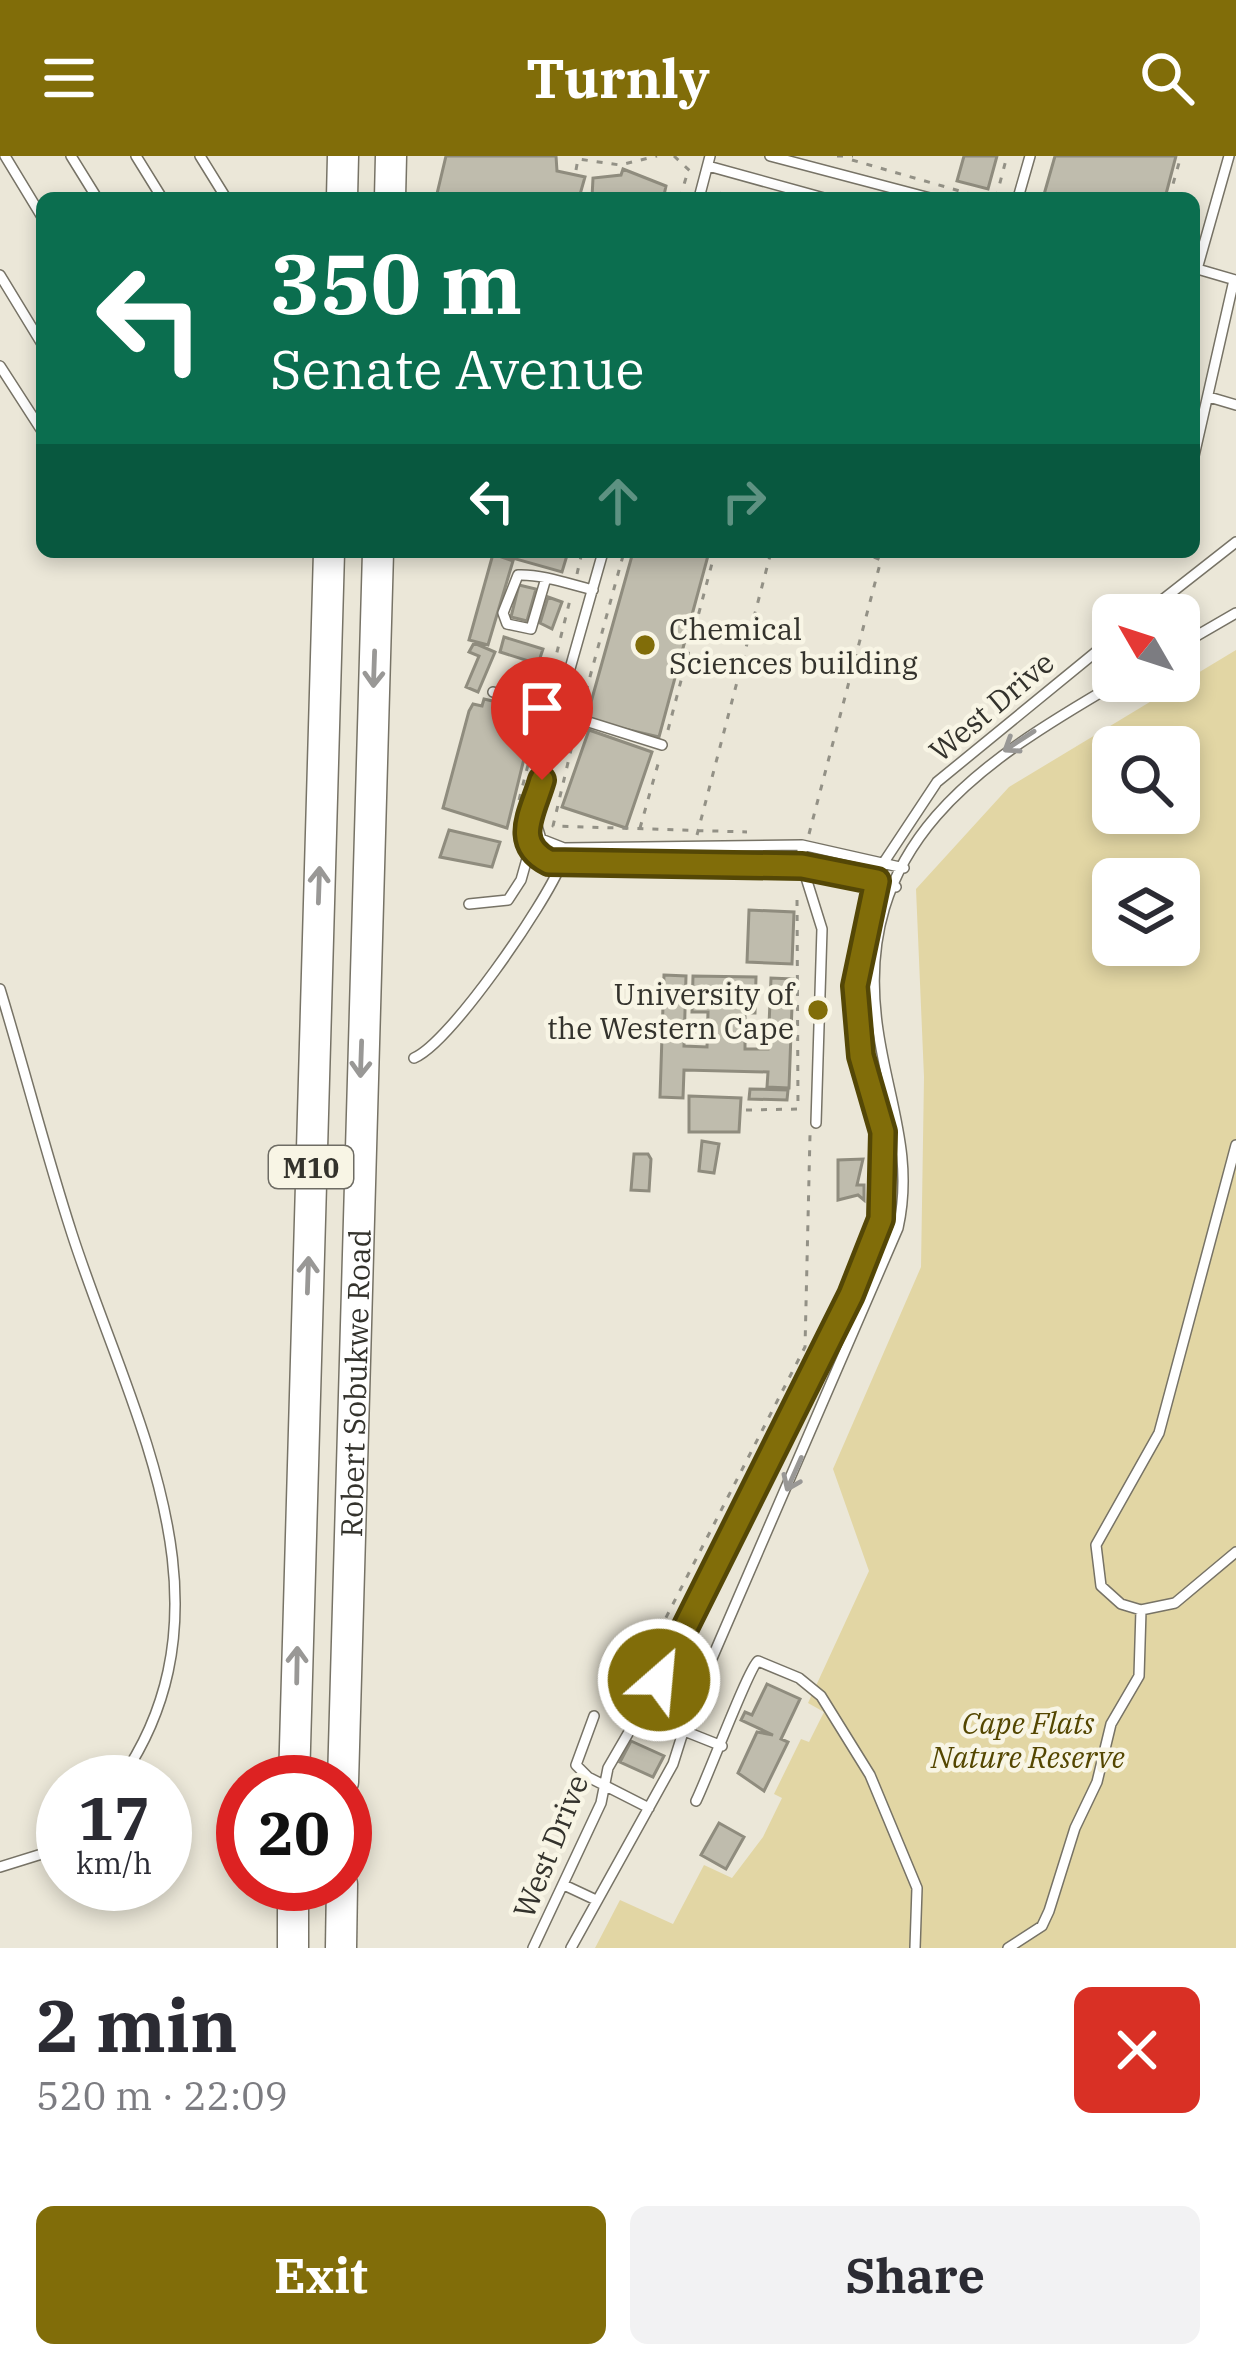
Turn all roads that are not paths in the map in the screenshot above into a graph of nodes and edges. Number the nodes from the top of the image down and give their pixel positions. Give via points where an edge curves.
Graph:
1 (5, 156) edge
2 (71, 156) edge
3 (136, 156) edge
4 (200, 156) edge
5 (343, 156) edge
6 (392, 156) edge
7 (770, 156) edge
8 (1030, 156) edge
9 (1229, 156) edge
10 (709, 161) edge
11 (1223, 181) junction
12 (1236, 184) edge
13 (93, 192) edge
14 (158, 192) edge
15 (222, 192) edge
16 (342, 192) edge
17 (390, 192) edge
18 (701, 192) edge
19 (805, 192) edge
20 (907, 192) edge
21 (1020, 192) edge
22 (36, 207) edge
23 (1200, 256) edge
24 (1200, 270) edge
25 (0, 275) edge
26 (1235, 280) edge
27 (36, 334) edge
28 (0, 366) edge
29 (1209, 397) junction
30 (1236, 405) edge
31 (36, 422) edge
32 (1200, 432) edge
33 (1236, 542) edge
34 (329, 558) edge
35 (378, 558) edge
36 (601, 558) edge
37 (546, 578) junction
38 (593, 590) junction
39 (1170, 594) edge
40 (1236, 613) edge
41 (1200, 634) edge
42 (1092, 655) edge
43 (493, 692) dead end
44 (1092, 698) edge
45 (560, 715) junction
46 (662, 745) dead end
47 (530, 819) junction
48 (802, 845) junction
49 (663, 847) junction
50 (530, 848) junction
51 (884, 862) junction
52 (561, 864) junction
53 (663, 865) junction
54 (802, 866) junction
55 (904, 868) junction
56 (877, 881) junction
57 (896, 887) junction
58 (469, 904) dead end
59 (0, 989) edge
60 (414, 1058) dead end
61 (816, 1123) dead end
62 (1236, 1145) edge
63 (1227, 1195) junction
64 (1236, 1210) edge
65 (1236, 1552) edge
66 (1141, 1610) junction
67 (639, 1713) junction
68 (594, 1716) dead end
69 (684, 1729) junction
70 (722, 1746) junction
71 (134, 1755) edge
72 (295, 1755) edge
73 (344, 1755) edge
74 (604, 1786) junction
75 (696, 1801) dead end
76 (649, 1808) junction
77 (36, 1856) edge
78 (0, 1867) edge
79 (564, 1885) junction
80 (596, 1900) junction
81 (293, 1911) edge
82 (342, 1911) edge
83 (293, 1948) edge
84 (341, 1948) edge
85 (533, 1948) edge
86 (571, 1948) edge
87 (915, 1948) edge
88 (1008, 1948) edge

1 - 22 lane
2 - 13 lane
3 - 14 lane
4 - 15 lane
5 - 16 main road
6 - 17 main road
7 - 20 lane
8 - 21 lane
9 - 11 lane
10 - 18 lane
10 - 19 lane
11 - 12 lane
11 - 23 lane
24 - 26 lane
25 - 27 lane
26 - 29 lane
28 - 31 lane
29 - 30 lane
29 - 32 lane
33 - 39 lane
72 -> 34 main road, Robert Sobukwe Road / M10
35 -> 73 main road, Robert Sobukwe Road / M10
36 - 38 lane
37 - 37 lane via 524,573 514,580 507,624 531,629
37 - 38 lane
38 - 45 lane
40 - 41 lane
42 - 51 lane, West Drive via 937,782
43 - 45 lane
44 -> 55 lane, West Drive via 979,769 931,819
45 - 46 lane
45 - 47 lane
47 - 49 lane via 551,845
47 - 50 lane
48 - 49 lane
48 - 51 lane
48 - 54 lane
49 - 53 lane
50 - 52 lane
50 - 58 lane via 508,901
51 - 55 lane
51 - 56 lane, West Drive
52 - 53 lane
52 - 60 lane via 473,995
53 - 54 lane
54 - 56 lane
54 - 61 lane via 822,928
55 - 57 lane, West Drive
56 - 57 lane
56 - 67 lane, West Drive via 855,986 861,1056 883,1132 881,1219 851,1295
57 -> 69 lane, West Drive via 875,986 906,1162 898,1228
59 - 71 lane via 72,1234 159,1481 175,1553 170,1655
62 - 63 lane
63 - 64 lane
63 - 66 lane via 1160,1433 1096,1545 1101,1586
65 - 66 lane via 1175,1603
66 - 88 lane via 1139,1676 1111,1724 1049,1910 1042,1926
67 - 69 lane
67 - 74 lane, West Drive
68 - 74 lane via 575,1765
69 - 70 lane
69 - 76 lane, West Drive
70 - 75 lane
70 - 87 lane via 747,1670 758,1661 820,1696 870,1775 917,1888
74 - 76 lane
74 - 79 lane, West Drive
76 - 80 lane, West Drive
77 - 78 lane
79 - 80 lane
79 - 85 lane, West Drive
80 - 86 lane, West Drive
81 - 83 main road
82 - 84 main road

